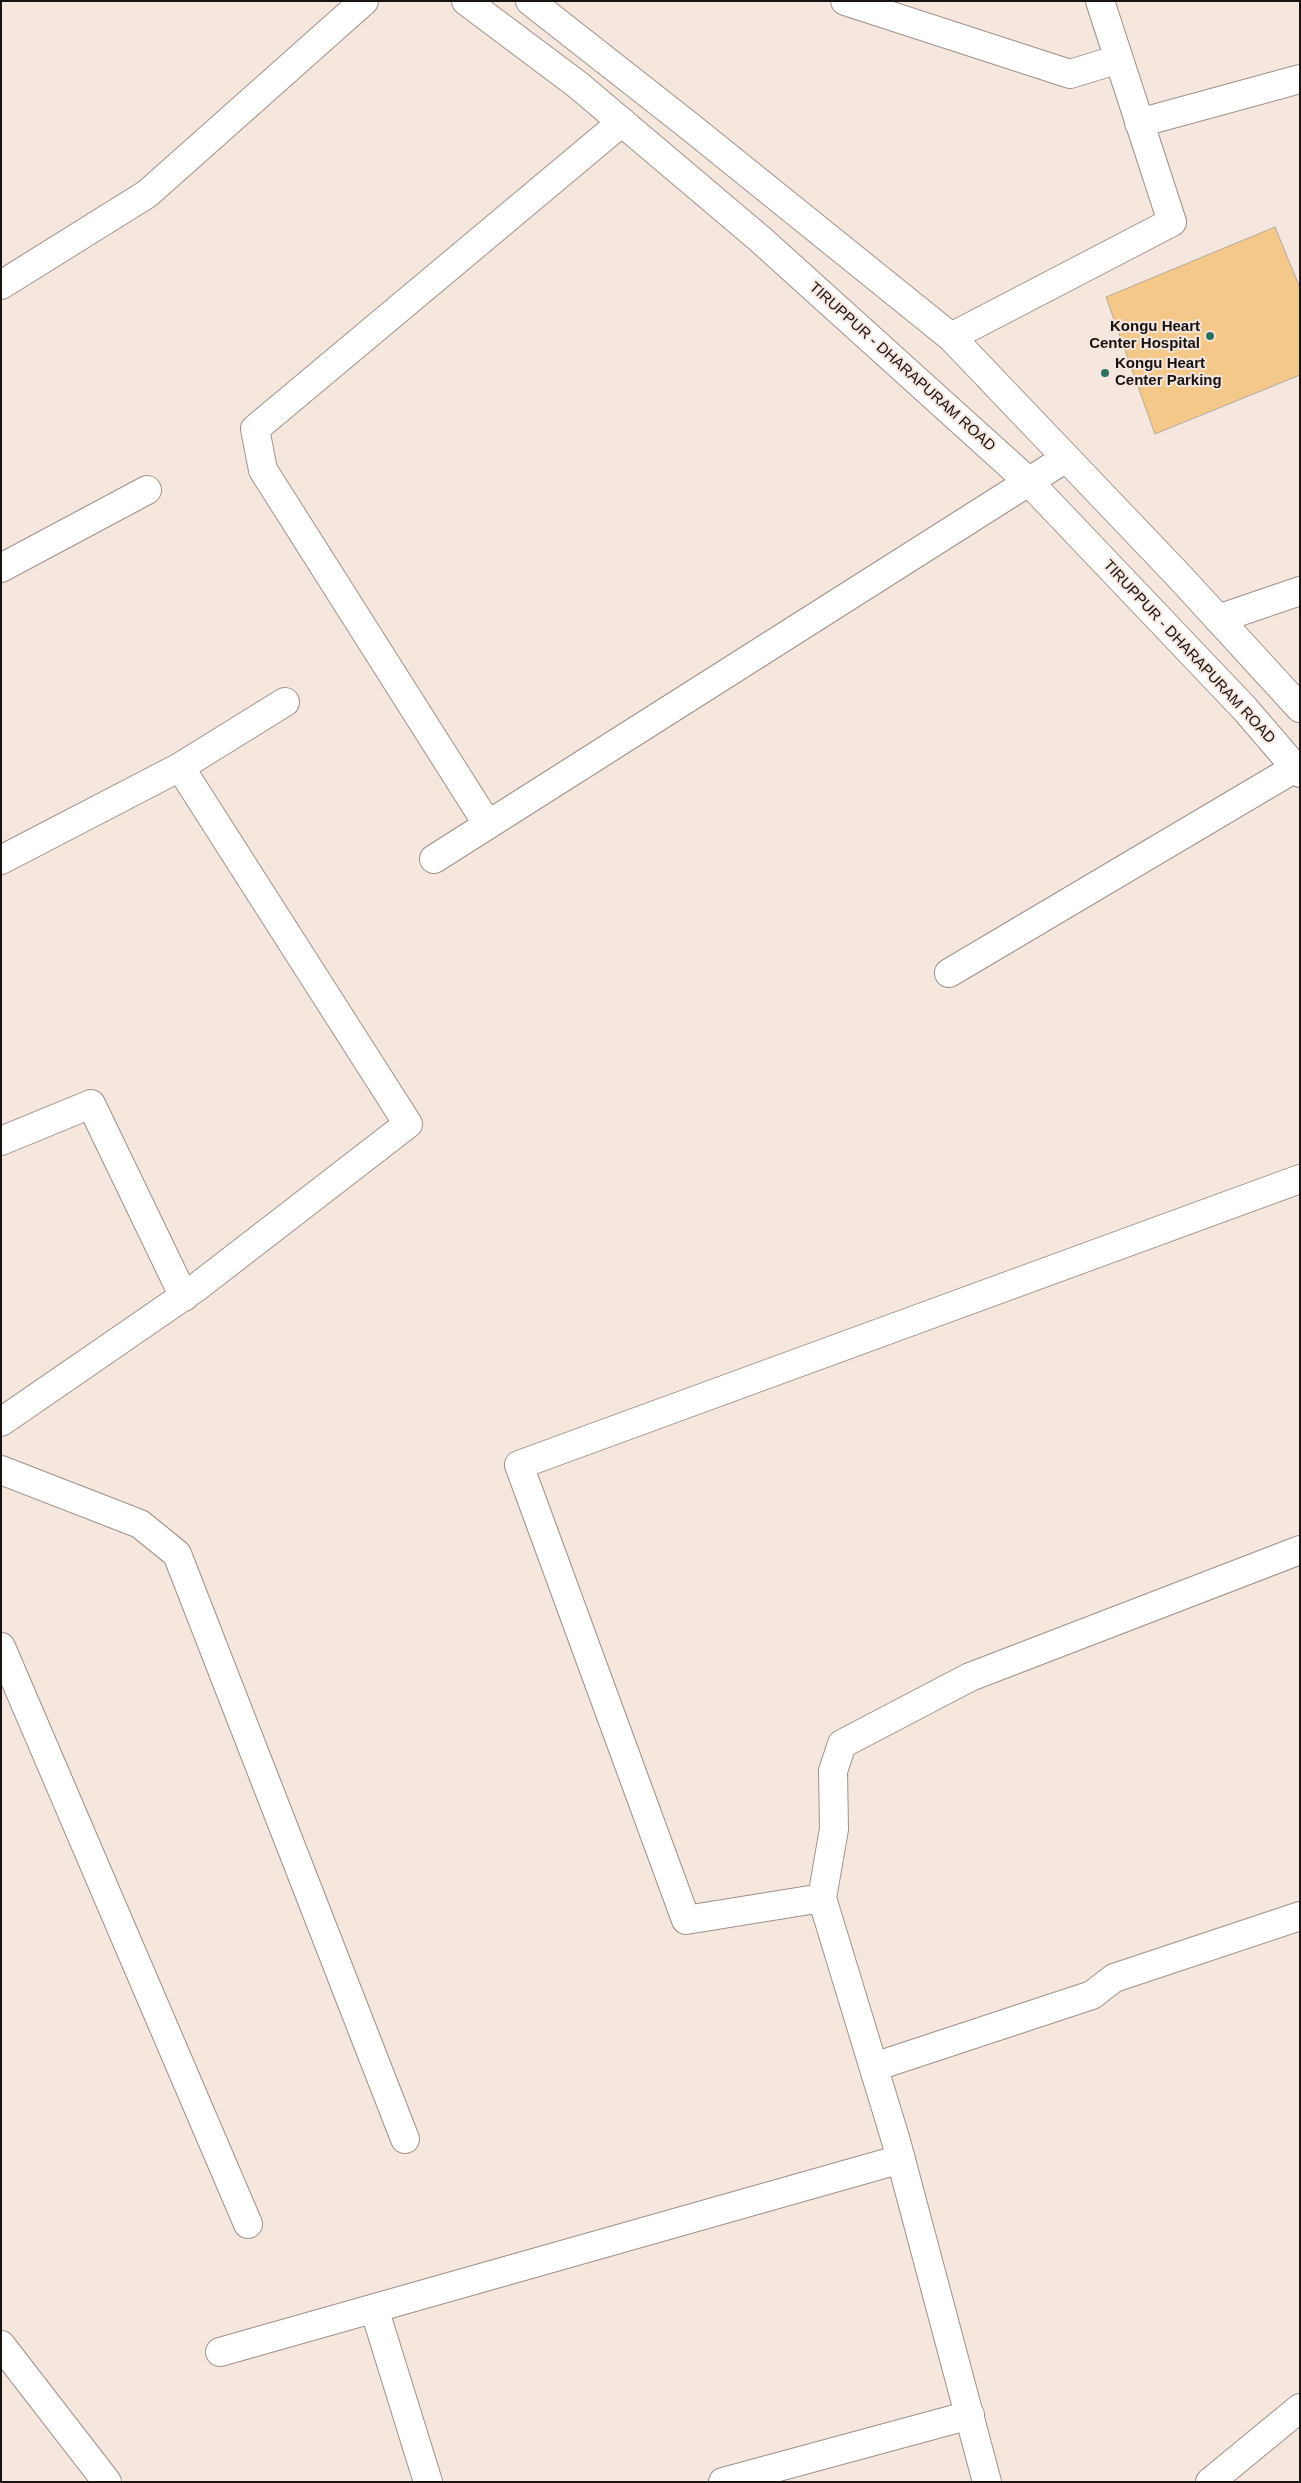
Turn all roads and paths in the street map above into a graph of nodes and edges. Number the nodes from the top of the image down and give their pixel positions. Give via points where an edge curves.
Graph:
1 (364, 1) edge
2 (466, 1) edge
3 (530, 1) edge
4 (845, 1) edge
5 (1100, 1) edge
6 (1119, 59) junction
7 (1300, 80) edge
8 (622, 122) junction
9 (1139, 123) junction
10 (1, 285) edge
11 (951, 337) junction
12 (1066, 458) junction
13 (1029, 482) junction
14 (147, 490) dead end
15 (1, 568) edge
16 (1300, 591) edge
17 (1218, 619) junction
18 (285, 702) dead end
19 (1300, 708) edge
20 (180, 766) junction
21 (1297, 770) edge
22 (488, 825) junction
23 (434, 859) dead end
24 (1, 860) edge
25 (949, 973) dead end
26 (1, 1140) edge
27 (1300, 1179) edge
28 (184, 1297) junction
29 (1, 1422) edge
30 (1, 1470) edge
31 (1300, 1550) edge
32 (1, 1647) edge
33 (822, 1898) junction
34 (1300, 1916) edge
35 (874, 2067) junction
36 (405, 2139) dead end
37 (901, 2158) junction
38 (248, 2224) dead end
39 (374, 2308) junction
40 (1, 2344) edge
41 (220, 2352) dead end
42 (1300, 2408) edge
43 (970, 2415) junction
44 (108, 2482) edge
45 (428, 2482) edge
46 (723, 2482) edge
47 (987, 2482) edge
48 (1210, 2482) edge

1 - 10 main road via 147,194
2 - 8 main road, TIRUPPUR - DHARAPURAM ROAD
3 - 11 main road
4 - 6 main road via 1070,74
5 - 6 main road
6 - 9 main road
7 - 9 main road
8 - 13 main road, TIRUPPUR - DHARAPURAM ROAD via 760,239
8 - 22 main road via 255,429 263,470
9 - 11 main road via 1172,222
11 - 12 main road
12 - 13 main road
12 - 17 main road
13 - 21 main road, TIRUPPUR - DHARAPURAM ROAD via 1245,709
13 - 22 main road
14 - 15 main road
16 - 17 main road
17 - 19 main road
18 - 20 main road
20 - 24 main road
20 - 28 main road via 408,1124
21 - 25 main road
22 - 23 main road
26 - 28 main road via 91,1104
27 - 33 main road via 519,1465 686,1920
28 - 29 main road
30 - 36 main road via 140,1524 176,1554
31 - 33 main road via 970,1677 842,1744 833,1771 834,1829
32 - 38 main road
33 - 35 main road
34 - 35 main road via 1114,1978 1092,1995
35 - 37 main road
37 - 39 main road
37 - 43 main road
39 - 41 main road
39 - 45 main road
40 - 44 main road
42 - 48 main road
43 - 46 main road
43 - 47 main road

